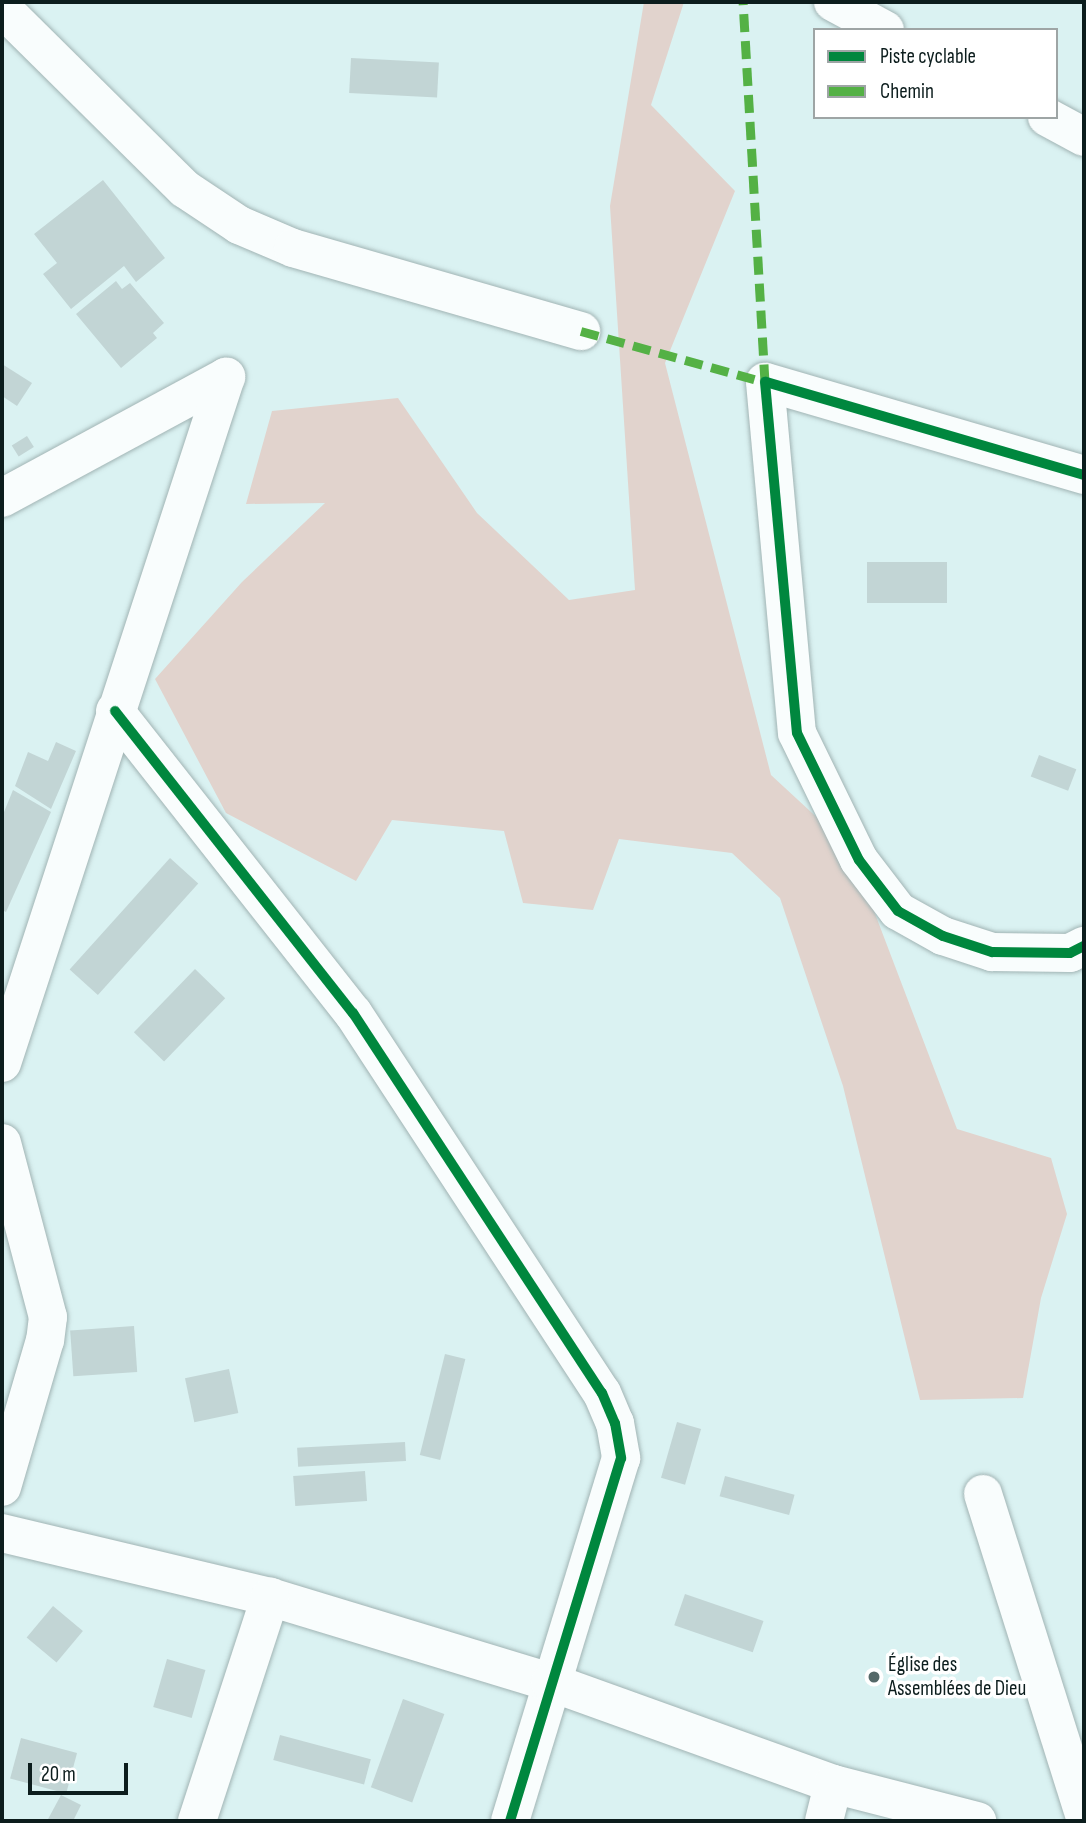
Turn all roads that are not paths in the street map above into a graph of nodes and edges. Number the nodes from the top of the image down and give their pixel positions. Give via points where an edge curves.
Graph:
1 (833, 2) edge
2 (2, 8) edge
3 (881, 28) edge
4 (1051, 119) edge
5 (1084, 137) edge
6 (581, 331) dead end
7 (1084, 475) edge
8 (2, 498) edge
9 (115, 711) junction
10 (1084, 946) edge
11 (2, 1063) edge
12 (2, 1143) edge
13 (2, 1487) edge
14 (983, 1494) dead end
15 (2, 1533) edge
16 (270, 1597) junction
17 (550, 1682) junction
18 (834, 1784) junction
19 (1084, 1814) edge
20 (197, 1821) edge
21 (510, 1821) edge
22 (824, 1821) edge
23 (977, 1821) edge

1 - 3 street
2 - 6 street via 185,189 239,225 293,248
4 - 5 street
7 - 10 street via 765,382 797,733 859,860 898,911 943,936 992,951 1070,953
8 - 9 street via 226,377
9 - 11 street
9 - 17 street via 352,1013 602,1393 615,1423 621,1458
12 - 13 street via 48,1317
14 - 19 street
15 - 16 street
16 - 17 street
16 - 20 street
17 - 18 street
17 - 21 street
18 - 22 street
18 - 23 street

